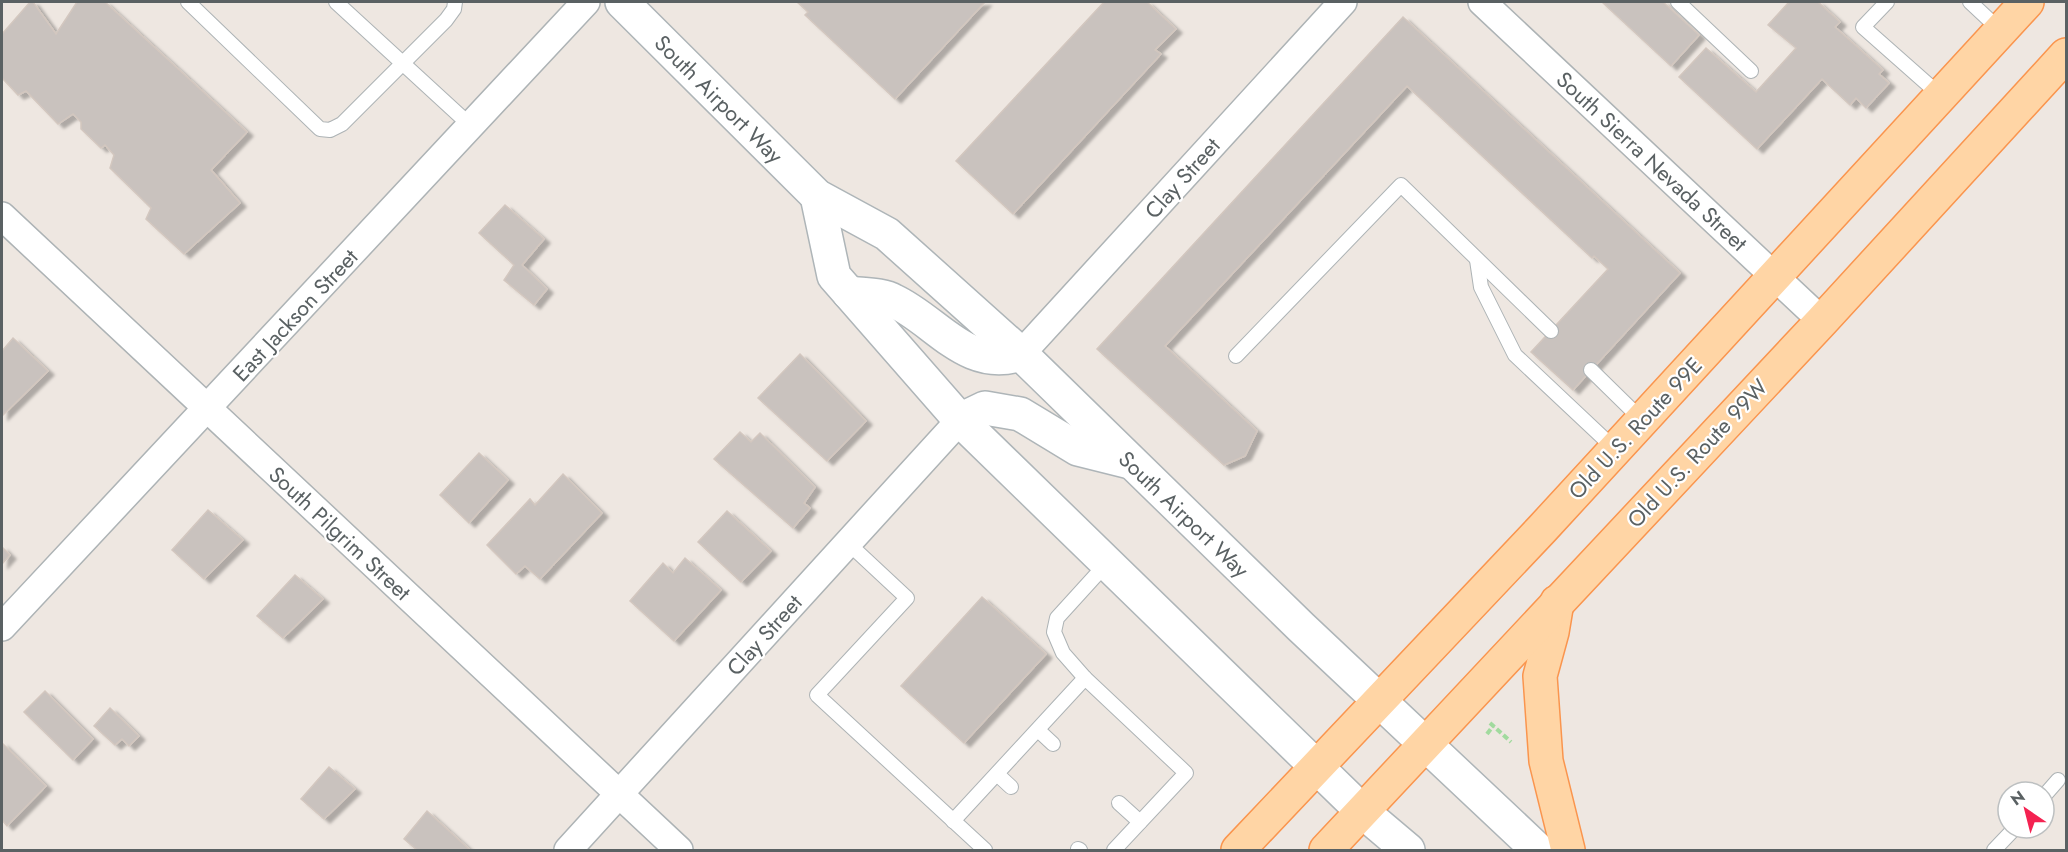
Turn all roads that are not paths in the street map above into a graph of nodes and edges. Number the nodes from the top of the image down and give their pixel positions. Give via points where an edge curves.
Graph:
1 (188, 2) edge
2 (336, 2) edge
3 (456, 2) edge
4 (586, 2) edge
5 (622, 2) edge
6 (1343, 2) edge
7 (1482, 2) edge
8 (1679, 2) edge
9 (1887, 2) edge
10 (1970, 2) edge
11 (2027, 2) edge
12 (2001, 31) junction
13 (2067, 55) edge
14 (404, 63) junction
15 (1751, 71) dead end
16 (1942, 96) junction
17 (471, 126) junction
18 (817, 196) junction
19 (2, 216) edge
20 (1478, 260) junction
21 (1775, 276) junction
22 (849, 293) junction
23 (1822, 321) junction
24 (1551, 331) dead end
25 (1021, 354) junction
26 (1236, 356) dead end
27 (1591, 370) dead end
28 (207, 408) junction
29 (960, 420) junction
30 (1642, 420) junction
31 (1615, 449) junction
32 (1132, 462) junction
33 (848, 543) junction
34 (1108, 563) junction
35 (1558, 602) junction
36 (2, 627) edge
37 (1085, 678) junction
38 (1378, 701) junction
39 (1038, 730) junction
40 (1053, 744) dead end
41 (1425, 745) junction
42 (1317, 765) junction
43 (997, 774) junction
44 (2058, 780) dead end
45 (2056, 782) edge
46 (1011, 787) dead end
47 (619, 794) junction
48 (1119, 803) dead end
49 (1363, 812) junction
50 (953, 821) junction
51 (1140, 822) junction
52 (568, 850) edge
53 (679, 850) edge
54 (985, 850) edge
55 (1114, 850) edge
56 (1238, 850) edge
57 (1326, 850) edge
58 (1408, 850) edge
59 (1538, 850) edge
60 (1568, 850) edge

1 - 14 lane via 320,129 330,130 342,124
2 - 14 lane
3 - 14 lane via 446,20
4 - 17 street, East Jackson Street
5 - 18 main road, South Airport Way
6 - 25 street, Clay Street
7 - 21 street, South Sierra Nevada Street
8 - 15 lane
9 - 16 lane via 1863,27
10 - 12 lane
11 - 12 main road, Old U.S. Route 99E
12 - 16 main road, Old U.S. Route 99E
13 - 23 main road, Old U.S. Route 99W
14 - 17 lane
16 - 21 main road, Old U.S. Route 99E
17 - 28 street, East Jackson Street
18 - 22 main road via 834,276
18 - 25 main road, South Airport Way via 886,234
19 - 28 street, South Pilgrim Street
20 - 24 lane
20 - 26 lane via 1401,184
20 - 31 lane via 1481,287 1515,355
21 - 23 street, South Sierra Nevada Street
21 - 30 main road, Old U.S. Route 99E
22 - 25 main road via 892,299 960,347 988,358 1005,359
22 - 29 main road
23 - 35 main road, Old U.S. Route 99W
25 - 32 main road, South Airport Way
27 - 30 lane
28 - 36 street, East Jackson Street
28 - 47 street, South Pilgrim Street
29 - 32 main road via 985,408 1020,414 1078,449
29 - 33 street, Clay Street
29 - 34 main road
30 - 31 main road, Old U.S. Route 99E
31 - 38 main road, Old U.S. Route 99E
32 - 38 main road, South Airport Way
33 - 47 street, Clay Street
33 - 50 lane via 907,598 817,695
34 - 37 lane via 1057,618 1054,632 1063,653
34 - 42 main road
35 - 41 main road, Old U.S. Route 99W
35 - 60 main road via 1540,676 1546,761
37 - 39 lane
37 - 51 lane via 1186,773
38 - 41 main road, South Airport Way
38 - 42 main road, Old U.S. Route 99E
39 - 40 lane
39 - 43 lane
41 - 49 main road, Old U.S. Route 99W
41 - 59 main road, South Airport Way
42 - 49 main road
42 - 56 main road, Old U.S. Route 99E
43 - 46 lane
43 - 50 lane
44 - 45 lane
47 - 52 street, Clay Street
47 - 53 street, South Pilgrim Street
48 - 51 lane
49 - 57 main road, Old U.S. Route 99W
49 - 58 main road
50 - 54 lane
51 - 55 lane

